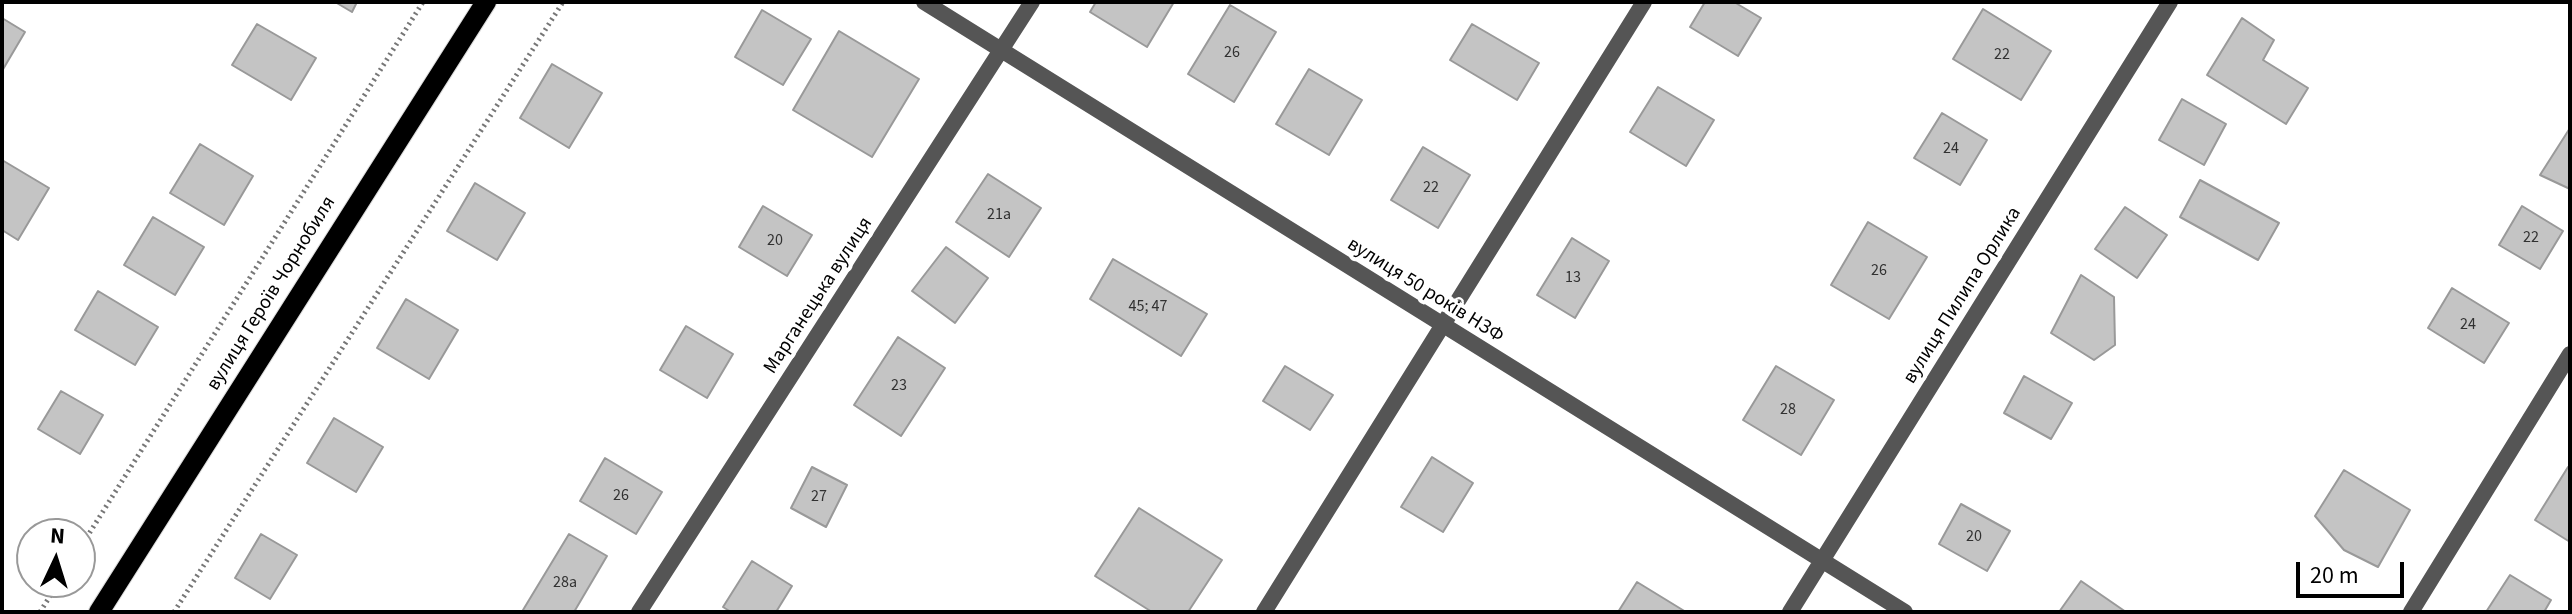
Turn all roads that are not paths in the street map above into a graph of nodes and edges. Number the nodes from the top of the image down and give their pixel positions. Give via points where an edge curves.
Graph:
1 (486, 2) edge
2 (924, 2) edge
3 (1032, 2) edge
4 (1644, 2) edge
5 (2170, 2) edge
6 (1001, 50) junction
7 (1443, 326) junction
8 (2570, 354) edge
9 (1822, 561) junction
10 (99, 612) edge
11 (639, 612) edge
12 (1264, 612) edge
13 (1790, 612) edge
14 (1905, 612) edge
15 (2411, 612) edge

1 - 10 main road, вулиця Героїв Чорнобиля
2 - 6 street, вулиця 50 років НЗФ
3 - 6 street, Марганецька вулиця
4 - 7 street
5 - 9 street, вулиця Пилипа Орлика
6 - 7 street, вулиця 50 років НЗФ
6 - 11 street, Марганецька вулиця
7 - 9 street, вулиця 50 років НЗФ
7 - 12 street
8 - 15 street
9 - 13 street, вулиця Пилипа Орлика
9 - 14 street, вулиця 50 років НЗФ

